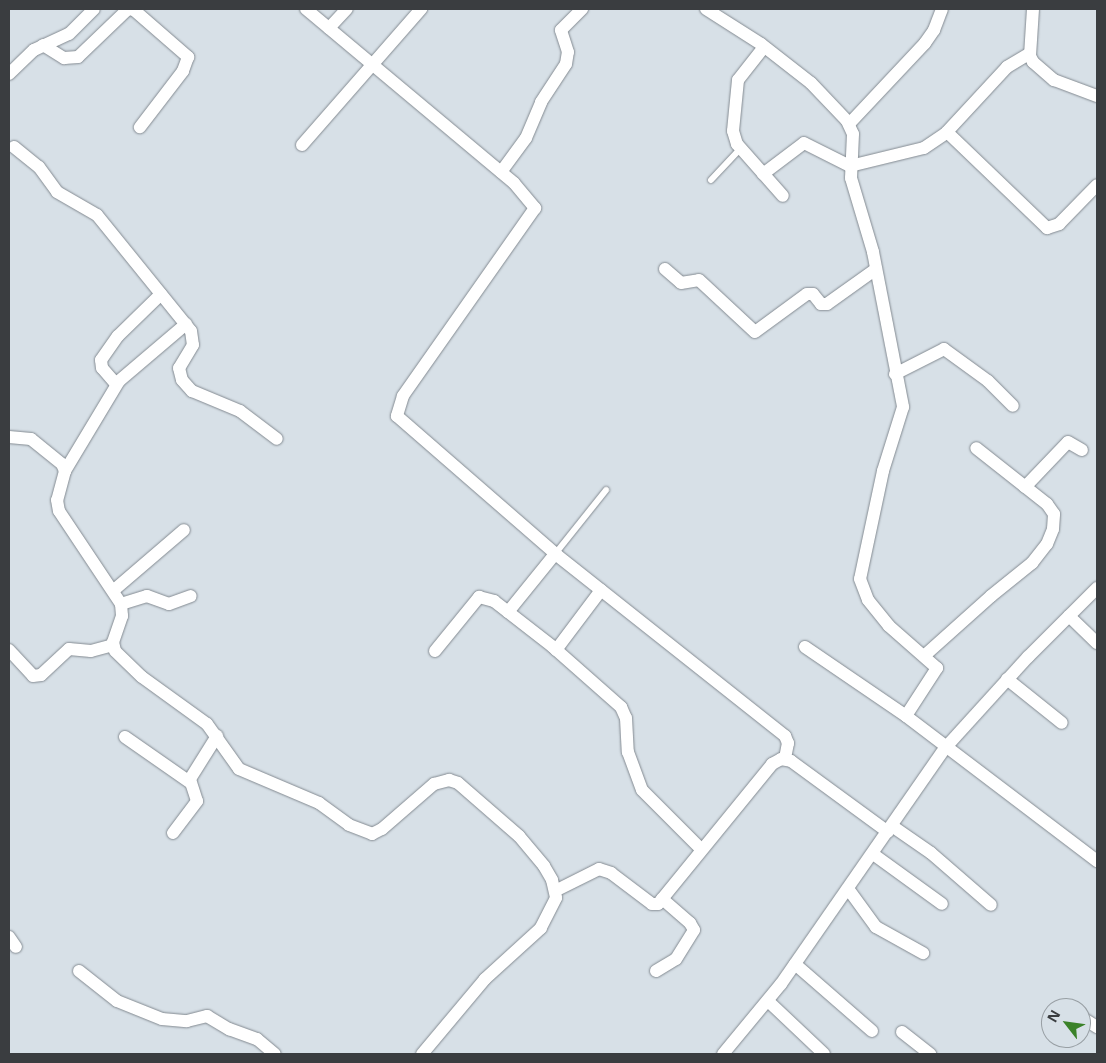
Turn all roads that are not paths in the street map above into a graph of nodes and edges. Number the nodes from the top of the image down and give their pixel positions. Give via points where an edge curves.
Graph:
1 (94, 9) edge
2 (128, 9) edge
3 (306, 9) edge
4 (347, 9) edge
5 (421, 9) edge
6 (582, 9) edge
7 (706, 9) edge
8 (942, 9) edge
9 (1033, 9) edge
10 (723, 13) edge
11 (329, 28) junction
12 (42, 45) junction
13 (764, 47) junction
14 (1030, 53) junction
15 (372, 66) junction
16 (9, 74) edge
17 (1097, 96) edge
18 (848, 124) junction
19 (140, 127) dead end
20 (947, 132) junction
21 (302, 145) dead end
22 (14, 146) dead end
23 (741, 148) junction
24 (850, 166) junction
25 (500, 172) junction
26 (763, 174) junction
27 (711, 180) dead end
28 (1097, 185) edge
29 (783, 196) dead end
30 (665, 269) dead end
31 (876, 269) junction
32 (161, 294) junction
33 (186, 324) junction
34 (895, 374) junction
35 (116, 384) junction
36 (1013, 406) dead end
37 (9, 437) edge
38 (277, 440) dead end
39 (976, 448) dead end
40 (1082, 450) dead end
41 (65, 471) junction
42 (1025, 487) junction
43 (606, 490) dead end
44 (184, 530) dead end
45 (555, 554) junction
46 (1097, 588) edge
47 (114, 590) junction
48 (601, 590) junction
49 (190, 596) dead end
50 (121, 604) junction
51 (508, 612) junction
52 (1069, 616) junction
53 (1097, 643) edge
54 (113, 645) junction
55 (805, 647) dead end
56 (9, 650) edge
57 (556, 650) junction
58 (435, 651) dead end
59 (924, 656) junction
60 (1007, 679) junction
61 (906, 716) junction
62 (1062, 723) dead end
63 (217, 736) junction
64 (125, 737) dead end
65 (946, 747) junction
66 (785, 758) junction
67 (191, 783) junction
68 (890, 829) junction
69 (173, 833) dead end
70 (702, 849) junction
71 (873, 854) junction
72 (1097, 861) edge
73 (849, 890) junction
74 (555, 891) junction
75 (662, 899) junction
76 (942, 904) dead end
77 (991, 905) dead end
78 (923, 953) dead end
79 (795, 964) junction
80 (656, 970) dead end
81 (79, 971) dead end
82 (768, 1001) junction
83 (872, 1031) dead end
84 (902, 1032) dead end
85 (275, 1054) edge
86 (422, 1054) edge
87 (723, 1054) edge
88 (824, 1054) edge
89 (930, 1054) edge

1 - 12 street via 69,34
2 - 12 street via 78,57 64,58
2 - 19 street via 134,10 188,56 183,71
3 - 11 street
4 - 11 street
5 - 15 street
6 - 25 street via 561,30 568,52 566,64 540,102 526,138
7 - 10 street
8 - 18 street via 925,43
9 - 14 street
10 - 13 street
11 - 15 street
12 - 16 street
13 - 18 street via 811,83
13 - 23 street via 745,69 736,88 733,131
14 - 17 street via 1033,62 1046,74
14 - 20 street via 1007,67
15 - 21 street
15 - 25 street
18 - 24 street via 853,134
20 - 24 street via 933,143 906,155
20 - 28 street via 1047,228 1059,224
22 - 32 street via 39,166 57,192 97,215
23 - 26 street
23 - 27 lane
24 - 26 street via 806,143
24 - 31 street
25 - 45 street via 531,200 535,208 533,215 404,396 397,416
26 - 29 street
30 - 31 street via 681,284 699,280 755,332 807,294 813,294 825,305
31 - 34 street
32 - 33 street
32 - 35 street via 118,336 101,360 102,368
33 - 35 street
33 - 38 street via 191,331 193,345 179,368 182,380 192,391 240,411
34 - 36 street via 944,349 988,381
34 - 59 street via 903,407 883,471 860,579 868,600 884,620
35 - 41 street
37 - 41 street via 19,436 37,442
39 - 42 street
40 - 42 street via 1068,442
41 - 47 street via 57,500 59,511
42 - 59 street via 1054,514 1047,544 1032,564 990,596
43 - 45 lane
44 - 47 street
45 - 48 street
45 - 51 street
46 - 52 street
47 - 50 street
48 - 57 street
48 - 66 street via 785,736 788,743
49 - 50 street via 169,604 146,596
50 - 54 street via 122,616
51 - 57 street
51 - 58 street via 488,597 479,597
52 - 53 street
52 - 60 street
54 - 56 street via 91,652 69,650 41,675 33,676
54 - 63 street via 142,677 202,720
55 - 61 street
57 - 70 street via 621,707 626,718 628,752 642,790
59 - 61 street via 935,663 937,671
60 - 62 street
60 - 65 street
61 - 65 street
63 - 67 street via 198,762
63 - 74 street via 242,771 319,804 365,833 372,834 382,829 441,780 458,783 524,842 544,866
64 - 67 street
65 - 68 street
65 - 72 street
66 - 68 street
66 - 70 street via 772,764
67 - 69 street via 197,801
68 - 71 street
68 - 77 street
70 - 75 street
71 - 73 street
71 - 76 street
73 - 78 street via 876,927
73 - 79 street
74 - 75 street via 599,869 611,873 652,904
74 - 86 street via 552,911 540,928 485,979
75 - 80 street via 690,922 694,930 676,959
79 - 82 street
79 - 83 street
81 - 85 street via 118,1001 162,1019 187,1021 207,1016 257,1040
82 - 87 street
82 - 88 street
84 - 89 street

